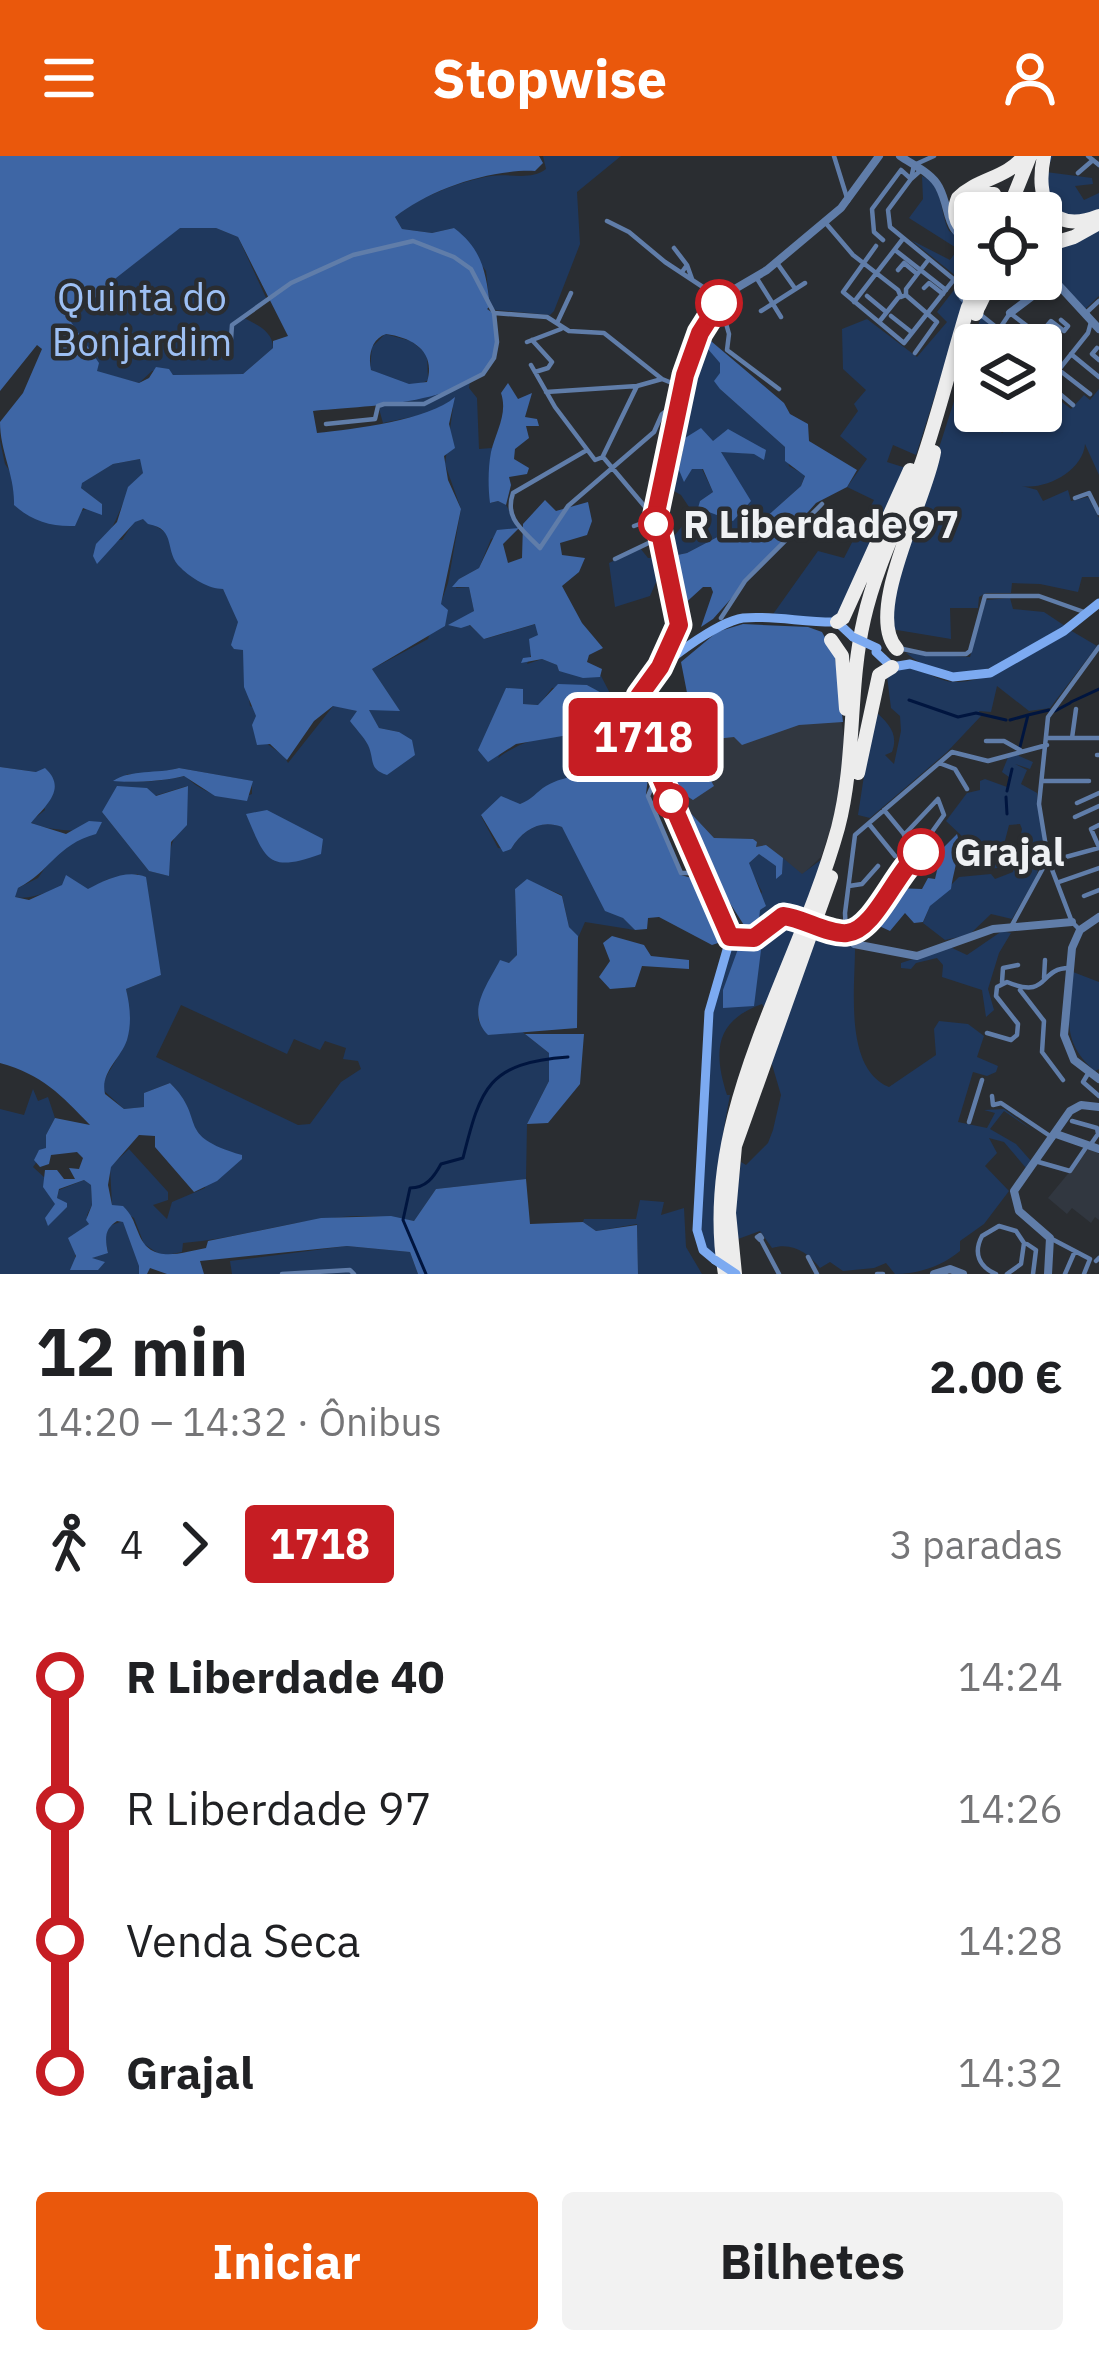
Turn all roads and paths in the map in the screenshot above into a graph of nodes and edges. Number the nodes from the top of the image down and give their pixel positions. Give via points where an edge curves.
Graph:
1 (834, 156) edge
2 (879, 156) edge
3 (900, 156) edge
4 (934, 156) edge
5 (1028, 156) edge
6 (1042, 156) edge
7 (1094, 160) edge
8 (918, 168) junction
9 (1078, 173) dead end
10 (911, 179) junction
11 (965, 192) edge
12 (1013, 192) edge
13 (1026, 192) edge
14 (848, 201) junction
15 (608, 221) dead end
16 (824, 221) junction
17 (1098, 221) edge
18 (954, 231) edge
19 (1062, 234) edge
20 (902, 239) junction
21 (883, 240) dead end
22 (876, 246) dead end
23 (674, 248) dead end
24 (895, 250) junction
25 (929, 260) junction
26 (777, 263) junction
27 (687, 265) junction
28 (866, 265) junction
29 (898, 270) dead end
30 (682, 272) junction
31 (919, 272) junction
32 (876, 273) junction
33 (756, 277) junction
34 (692, 279) junction
35 (953, 280) junction
36 (805, 284) dead end
37 (924, 288) dead end
38 (795, 289) junction
39 (571, 292) dead end
40 (944, 292) junction
41 (902, 293) junction
42 (867, 296) dead end
43 (1062, 296) edge
44 (975, 300) edge
45 (978, 300) edge
46 (1024, 300) edge
47 (720, 301) junction
48 (1099, 301) edge
49 (854, 302) junction
50 (773, 304) junction
51 (974, 307) junction
52 (761, 311) dead end
53 (494, 313) junction
54 (928, 313) junction
55 (1010, 313) junction
56 (889, 314) junction
57 (781, 317) dead end
58 (1061, 320) dead end
59 (557, 322) junction
60 (879, 322) junction
61 (995, 324) edge
62 (1003, 324) edge
63 (1092, 325) edge
64 (564, 328) junction
65 (912, 332) junction
66 (231, 339) dead end
67 (1097, 348) edge
68 (915, 353) dead end
69 (1071, 354) junction
70 (1099, 360) edge
71 (531, 364) dead end
72 (1062, 366) edge
73 (535, 372) junction
74 (1062, 372) edge
75 (1099, 377) edge
76 (662, 379) junction
77 (946, 382) junction
78 (637, 386) junction
79 (683, 387) junction
80 (779, 389) dead end
81 (546, 392) junction
82 (1090, 394) dead end
83 (1062, 396) edge
84 (680, 400) junction
85 (1073, 405) dead end
86 (661, 415) junction
87 (676, 422) junction
88 (326, 424) dead end
89 (587, 450) junction
90 (934, 452) junction
91 (603, 457) junction
92 (614, 470) junction
93 (1075, 498) dead end
94 (822, 504) dead end
95 (653, 513) junction
96 (1099, 513) edge
97 (634, 526) dead end
98 (659, 538) junction
99 (614, 559) dead end
100 (1099, 603) edge
101 (1084, 612) junction
102 (721, 618) dead end
103 (840, 633) junction
104 (675, 640) junction
105 (690, 647) junction
106 (1099, 647) edge
107 (680, 655) junction
108 (890, 655) junction
109 (656, 673) junction
110 (1076, 709) dead end
111 (1072, 738) junction
112 (1099, 738) edge
113 (986, 741) dead end
114 (1050, 741) junction
115 (1021, 751) junction
116 (939, 763) junction
117 (858, 773) junction
118 (661, 778) junction
119 (1042, 781) junction
120 (1089, 781) dead end
121 (968, 788) dead end
122 (1099, 789) edge
123 (845, 794) junction
124 (1077, 803) dead end
125 (1099, 806) edge
126 (884, 810) junction
127 (1075, 817) dead end
128 (869, 824) junction
129 (1099, 825) edge
130 (904, 835) junction
131 (1099, 847) edge
132 (918, 851) junction
133 (895, 856) dead end
134 (1050, 860) junction
135 (878, 866) dead end
136 (1099, 868) edge
137 (692, 873) dead end
138 (1059, 882) junction
139 (849, 886) junction
140 (1099, 890) edge
141 (1084, 896) dead end
142 (1099, 917) edge
143 (1072, 922) junction
144 (1012, 925) junction
145 (1080, 930) junction
146 (846, 933) junction
147 (730, 937) junction
148 (1046, 960) dead end
149 (1018, 965) dead end
150 (1069, 968) junction
151 (1002, 983) junction
152 (1036, 987) junction
153 (1020, 989) junction
154 (779, 991) junction
155 (764, 1013) dead end
156 (777, 1027) junction
157 (987, 1033) dead end
158 (767, 1064) dead end
159 (1089, 1072) junction
160 (1099, 1079) edge
161 (982, 1080) dead end
162 (1063, 1080) dead end
163 (734, 1093) dead end
164 (1099, 1096) edge
165 (975, 1102) junction
166 (1099, 1107) edge
167 (1072, 1121) dead end
168 (969, 1122) dead end
169 (729, 1128) junction
170 (1057, 1135) junction
171 (1093, 1145) edge
172 (1035, 1161) junction
173 (735, 1171) dead end
174 (729, 1197) junction
175 (1027, 1218) junction
176 (1016, 1231) junction
177 (761, 1240) dead end
178 (1051, 1242) junction
179 (1024, 1243) junction
180 (1075, 1251) junction
181 (808, 1257) dead end
182 (1096, 1260) edge
183 (282, 1274) edge
184 (354, 1274) edge
185 (725, 1274) edge
186 (735, 1274) edge
187 (779, 1274) edge
188 (817, 1274) edge
189 (934, 1274) edge
190 (963, 1274) edge
191 (996, 1274) edge
192 (1007, 1274) edge
193 (1033, 1274) edge
194 (1048, 1274) edge
195 (1065, 1274) edge
196 (1084, 1274) edge

1 - 14 street
2 - 14 street
3 - 8 street
4 - 8 street
5 - 11 highway
5 - 12 highway
6 - 13 highway
6 - 17 highway via 1040,188 1049,210 1074,222
7 - 9 street
8 - 10 street
8 - 18 street via 939,187
10 - 20 street via 887,216
10 - 21 street via 901,170 872,208
14 - 16 street
15 - 30 street
16 - 26 street
16 - 28 street
17 - 19 highway
20 - 24 street
20 - 25 street
22 - 28 street
23 - 27 street
24 - 31 street
24 - 32 street
25 - 31 street
25 - 35 street
26 - 33 street
26 - 38 street
27 - 30 street
27 - 34 street
28 - 32 street
28 - 49 street via 842,292
29 - 31 street via 904,263
30 - 34 street
31 - 40 street
31 - 41 street
32 - 41 street
32 - 49 street
33 - 47 street
33 - 50 street
34 - 47 street
35 - 40 street
35 - 61 street via 962,300
36 - 38 street
37 - 40 street
38 - 50 street
39 - 59 street
40 - 54 street
41 - 54 street
41 - 56 street
42 - 56 street
43 - 63 street
44 - 51 highway
45 - 51 highway
46 - 55 street
47 - 79 street
47 - 80 street via 727,350
48 - 63 street
49 - 60 street
50 - 52 street
50 - 57 street
51 - 77 highway
51 - 90 highway
53 - 59 street
53 - 66 street via 464,263 408,241 308,273 232,325
53 - 88 street via 496,353 483,374 424,404 378,406 375,419
54 - 65 street
54 - 68 street via 937,325
55 - 58 street via 1039,335 1051,321 1064,331
55 - 62 street
56 - 60 street
56 - 65 street
59 - 64 street
60 - 65 street via 904,343
63 - 69 street
64 - 73 street via 530,341 552,362
64 - 76 street via 604,333
67 - 70 street
69 - 72 street
69 - 75 street
71 - 73 street
73 - 81 street
74 - 82 street
76 - 78 street
76 - 79 street
77 - 103 highway
77 - 123 highway via 864,620
78 - 81 street
78 - 91 street
79 - 84 street
81 - 89 street
83 - 85 street
84 - 86 street
84 - 87 street
86 - 87 street
86 - 92 street
87 - 95 street
89 - 91 street
89 - 92 street via 513,493 512,519 540,548 568,506
90 - 108 highway via 888,597
90 - 117 highway via 875,609
91 - 92 street
92 - 95 street
93 - 96 street via 1089,494
94 - 102 street via 745,581
95 - 97 street
95 - 98 street
98 - 99 street
98 - 104 street via 678,614
100 - 101 main road
101 - 108 main road via 990,673 953,677
101 - 108 street via 1040,596 985,596 966,655
103 - 105 main road via 809,622 735,620
103 - 108 main road, bridge
103 - 123 highway
104 - 105 street
104 - 107 street
104 - 109 street
105 - 107 main road
106 - 114 street via 1048,717
107 - 109 main road
108 - 117 highway
109 - 118 main road via 639,696 637,720
110 - 111 street
111 - 112 street
111 - 114 street
113 - 115 street
114 - 115 street
114 - 119 street
115 - 116 street via 993,760 952,752
116 - 121 street
116 - 126 street
117 - 156 highway
118 - 137 street via 649,796 681,873
118 - 147 main road
119 - 120 street
119 - 134 street via 1040,821
122 - 124 street
123 - 154 highway
125 - 127 street
126 - 128 street
126 - 130 street
128 - 133 street
128 - 139 street via 853,837
129 - 131 street via 1091,830
130 - 132 street
130 - 132 street via 935,800 945,812
131 - 134 street
132 - 146 street via 871,922
134 - 138 street
134 - 144 street
135 - 139 street
136 - 138 street
138 - 143 street
139 - 146 street
140 - 141 street
142 - 145 street
143 - 144 street
143 - 145 street
144 - 146 street via 917,956 854,944
145 - 150 street
146 - 147 street, bridge via 778,917 754,938
147 - 186 main road, bridge via 712,997 697,1230 703,1250
148 - 152 street
149 - 151 street via 1003,968
150 - 152 street via 1055,969
150 - 159 street via 1066,1042
151 - 153 street
151 - 157 street via 996,997 1016,1020 1017,1035
152 - 153 street
153 - 162 street via 1044,1021 1042,1052
154 - 155 highway
154 - 169 highway
156 - 158 highway
156 - 174 highway via 738,1133
159 - 160 street
159 - 164 street via 1083,1082
161 - 165 street
163 - 169 highway
165 - 168 street
165 - 170 street via 998,1094
166 - 170 street via 1075,1108
167 - 171 street via 1096,1128
169 - 185 highway via 719,1202
170 - 171 street
170 - 172 street
171 - 172 street via 1070,1171
172 - 175 street via 1013,1194
173 - 174 highway
174 - 186 highway
175 - 176 street
175 - 178 street
176 - 179 street
176 - 191 street via 993,1227 978,1243 982,1265
177 - 187 street
178 - 180 street
178 - 194 street
179 - 192 street via 1022,1264
179 - 193 street via 1036,1250
180 - 182 street
180 - 195 street
181 - 188 street
182 - 196 street
183 - 184 street
189 - 190 street

